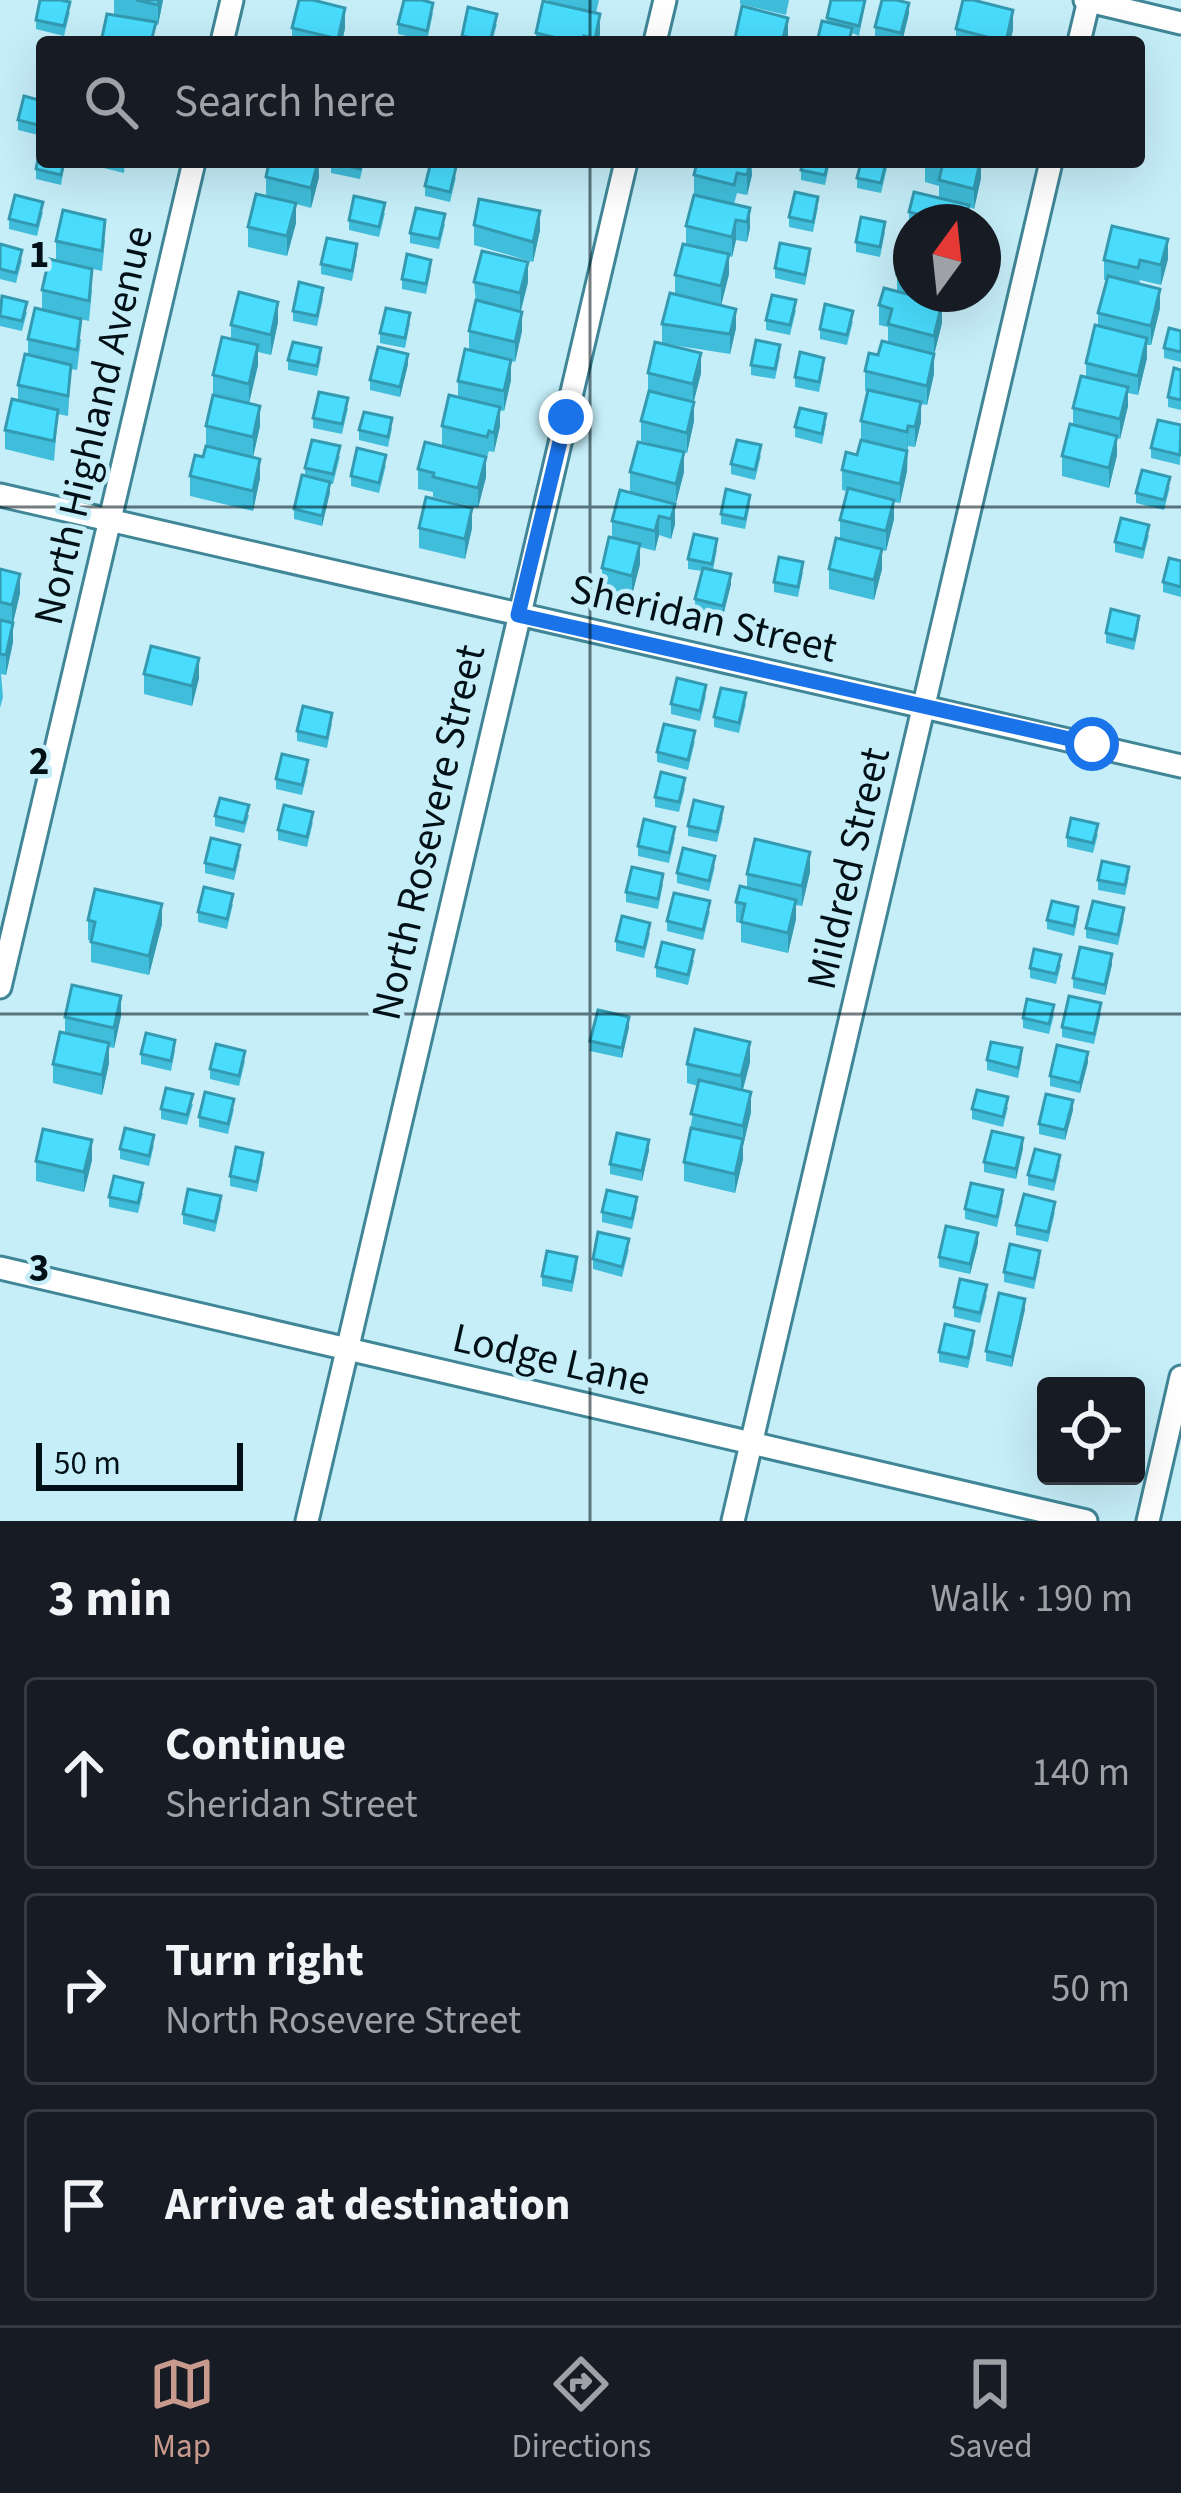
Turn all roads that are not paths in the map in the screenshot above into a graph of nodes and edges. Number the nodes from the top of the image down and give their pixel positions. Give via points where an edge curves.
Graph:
1 (232, 0) edge
2 (665, 0) edge
3 (1088, 0) edge
4 (1181, 23) edge
5 (223, 36) edge
6 (656, 36) edge
7 (1080, 36) edge
8 (193, 168) edge
9 (625, 168) edge
10 (1051, 168) edge
11 (0, 495) edge
12 (109, 520) junction
13 (518, 615) junction
14 (926, 706) junction
15 (1181, 766) edge
16 (0, 987) edge
17 (0, 1268) edge
18 (346, 1349) junction
19 (1181, 1378) edge
20 (751, 1444) junction
21 (308, 1521) edge
22 (734, 1521) edge
23 (1086, 1521) edge
24 (1148, 1521) edge

1 - 5 street
2 - 6 street
3 - 4 street
3 - 7 street
8 - 12 street, North Highland Avenue
9 - 13 street, North Rosevere Street
10 - 14 street, Mildred Street
11 - 12 street, Sheridan Street
12 - 13 street, Sheridan Street
12 - 16 street, North Highland Avenue
13 - 14 street, Sheridan Street
13 - 18 street, North Rosevere Street
14 - 15 street, Sheridan Street
14 - 20 street, Mildred Street
17 - 18 street, Lodge Lane
18 - 20 street, Lodge Lane
18 - 21 street, North Rosevere Street
19 - 24 street
20 - 22 street, Mildred Street
20 - 23 street, Lodge Lane

